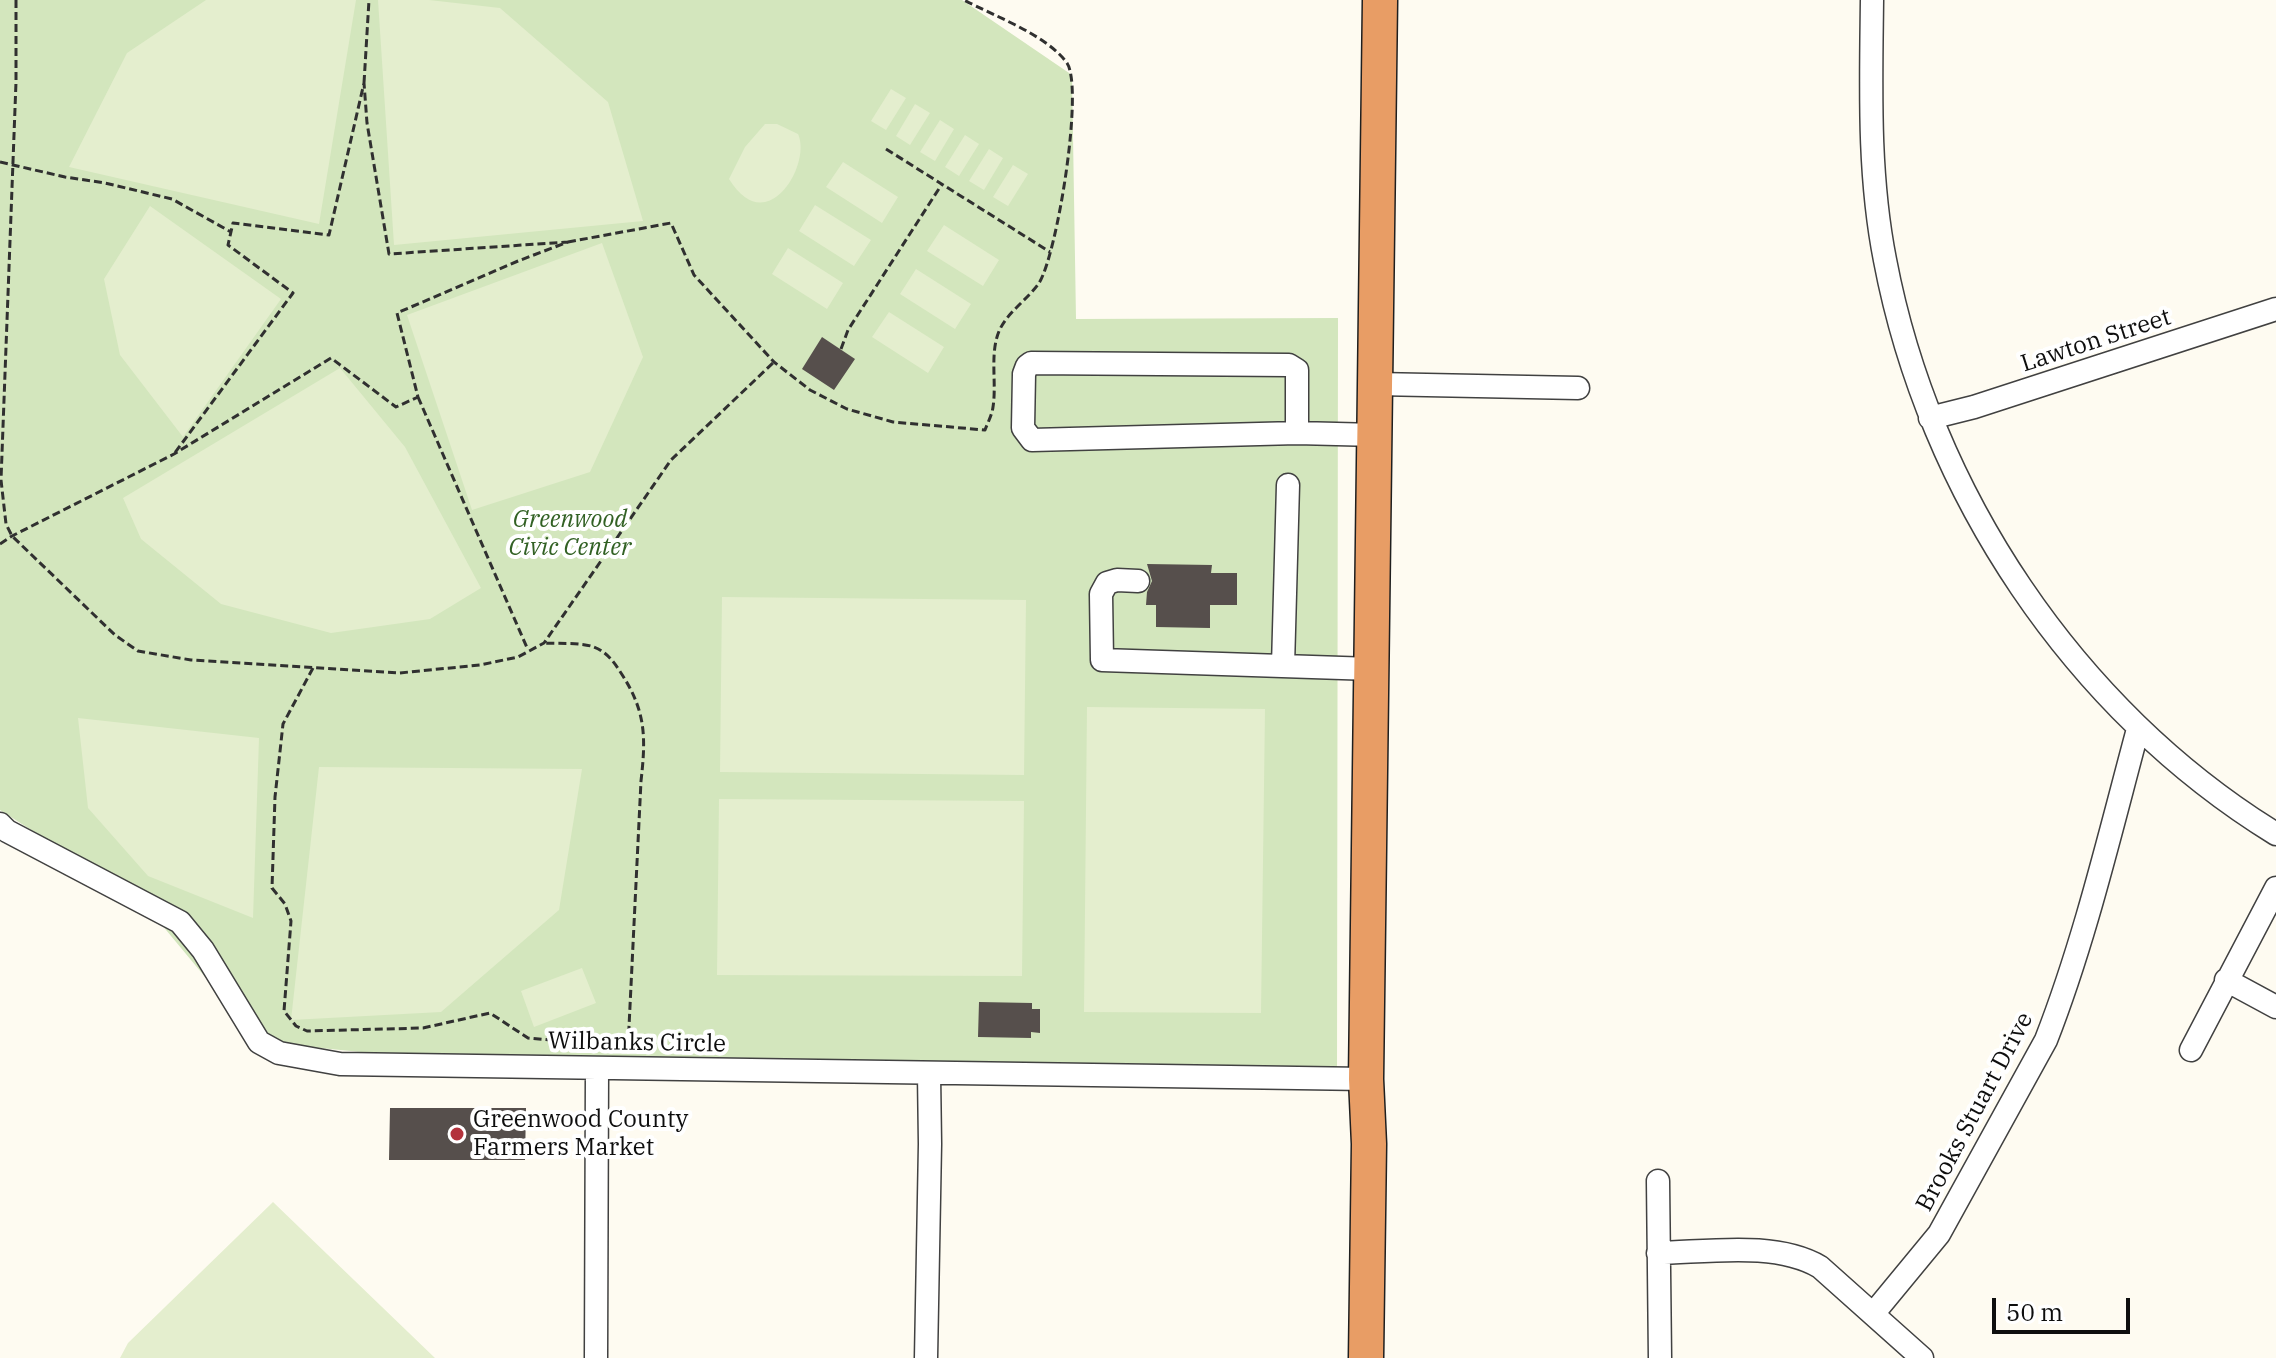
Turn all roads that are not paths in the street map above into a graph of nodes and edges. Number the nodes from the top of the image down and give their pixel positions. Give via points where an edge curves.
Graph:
1 (1380, 0) edge
2 (1872, 0) edge
3 (2276, 309) edge
4 (1376, 384) junction
5 (1578, 388) dead end
6 (1930, 418) junction
7 (1297, 433) junction
8 (1376, 435) junction
9 (1288, 485) dead end
10 (1138, 581) dead end
11 (1283, 666) junction
12 (1372, 669) junction
13 (2138, 729) junction
14 (0, 824) edge
15 (2276, 834) edge
16 (2276, 888) edge
17 (2226, 980) junction
18 (2276, 1007) edge
19 (2191, 1050) dead end
20 (597, 1069) junction
21 (929, 1074) junction
22 (1366, 1079) junction
23 (1658, 1181) dead end
24 (1658, 1253) junction
25 (1873, 1314) junction
26 (596, 1358) edge
27 (926, 1358) edge
28 (1366, 1358) edge
29 (1660, 1358) edge
30 (1922, 1358) edge

1 - 4 highway
2 - 6 street via 1870,107 1877,211 1895,304
3 - 6 street, Lawton Street
4 - 5 street
4 - 8 highway
6 - 13 street via 1972,506 2016,579 2069,651
7 - 7 street via 1297,370 1289,365 1031,363 1024,374 1023,428 1032,440
7 - 8 street
8 - 12 highway
9 - 11 street
10 - 11 street via 1107,583 1101,594 1102,660
11 - 12 street
12 - 22 highway
13 - 15 street
13 - 25 street, Brooks Stuart Drive via 2046,1040 1939,1234
14 - 20 street, Wilbanks Circle via 180,922 259,1042 279,1053 340,1064
16 - 17 street
17 - 18 street
17 - 19 street
20 - 21 street, Wilbanks Circle
20 - 26 street
21 - 22 street, Wilbanks Circle
21 - 27 street
22 - 28 highway
23 - 24 street
24 - 25 street via 1792,1254 1820,1267
24 - 29 street
25 - 30 street

